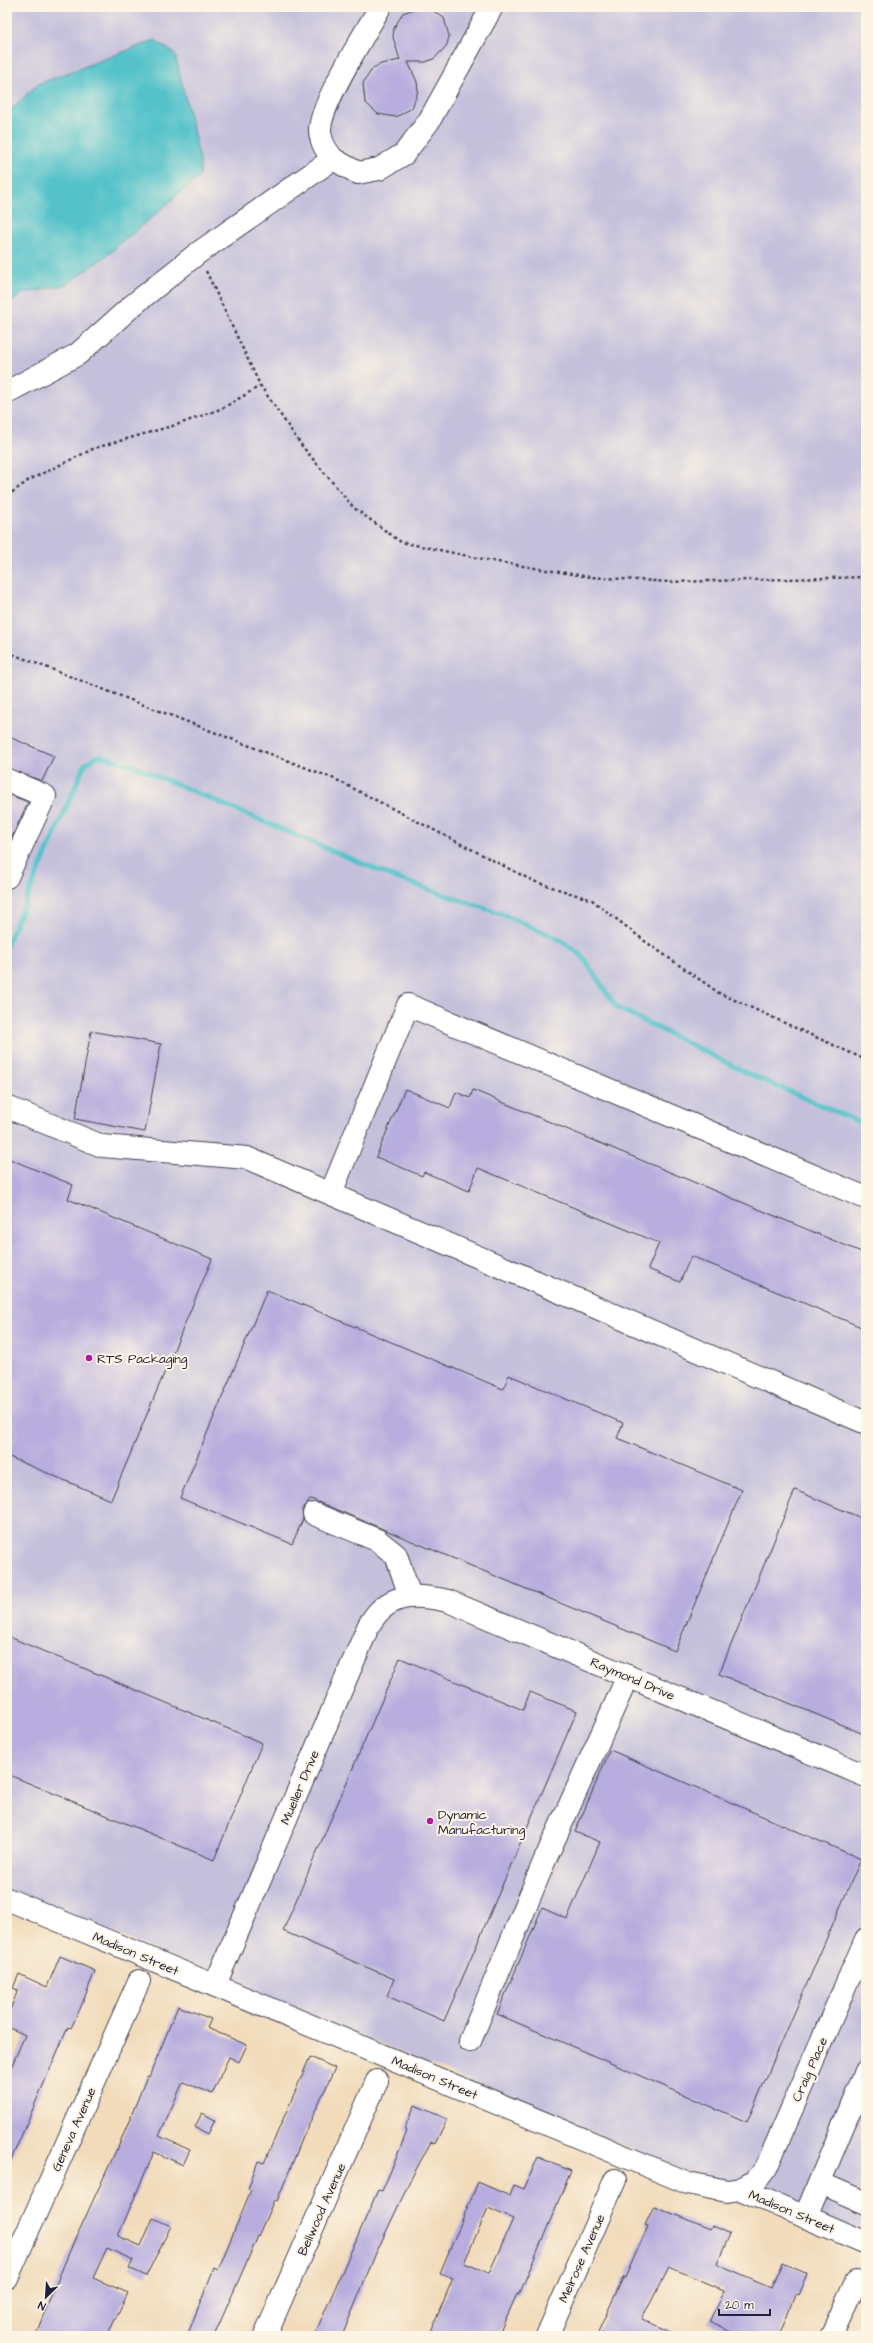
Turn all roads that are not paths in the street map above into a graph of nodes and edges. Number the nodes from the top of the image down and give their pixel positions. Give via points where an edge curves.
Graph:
1 (380, 7) edge
2 (492, 7) edge
3 (333, 159) junction
4 (7, 392) edge
5 (7, 780) edge
6 (14, 842) edge
7 (7, 876) edge
8 (7, 1107) edge
9 (331, 1193) junction
10 (866, 1198) edge
11 (866, 1423) edge
12 (314, 1514) dead end
13 (403, 1598) junction
14 (628, 1676) junction
15 (866, 1776) edge
16 (7, 1899) edge
17 (866, 1938) edge
18 (139, 1981) dead end
19 (215, 1985) junction
20 (470, 2041) dead end
21 (866, 2071) edge
22 (377, 2081) dead end
23 (615, 2180) dead end
24 (820, 2183) junction
25 (740, 2189) junction
26 (866, 2203) edge
27 (805, 2217) junction
28 (866, 2243) edge
29 (7, 2278) edge
30 (856, 2282) dead end
31 (265, 2336) edge
32 (547, 2336) edge
33 (831, 2336) edge

1 - 3 street via 327,103 320,130 323,147
2 - 3 street via 429,122 404,154 379,170 358,173
3 - 4 street via 198,253 133,305 78,354
5 - 6 street via 45,796
6 - 7 street
8 - 9 street via 102,1146 247,1158
9 - 10 street via 408,1005
9 - 11 street
12 - 13 street via 377,1540 396,1555
13 - 14 street, Raymond Drive via 430,1597 448,1601
13 - 19 street, Mueller Drive via 375,1614 368,1627
14 - 15 street, Raymond Drive
14 - 20 street via 544,1862
16 - 19 street, Madison Street
17 - 25 street, Craig Place via 766,2168 756,2181
18 - 29 street, Geneva Avenue
19 - 25 street, Madison Street via 688,2183 727,2191
21 - 24 street
22 - 31 street, Bellwood Avenue
23 - 32 street, Melrose Avenue
24 - 26 street
24 - 27 street
25 - 27 street, Madison Street
27 - 28 street, Madison Street
30 - 33 street

